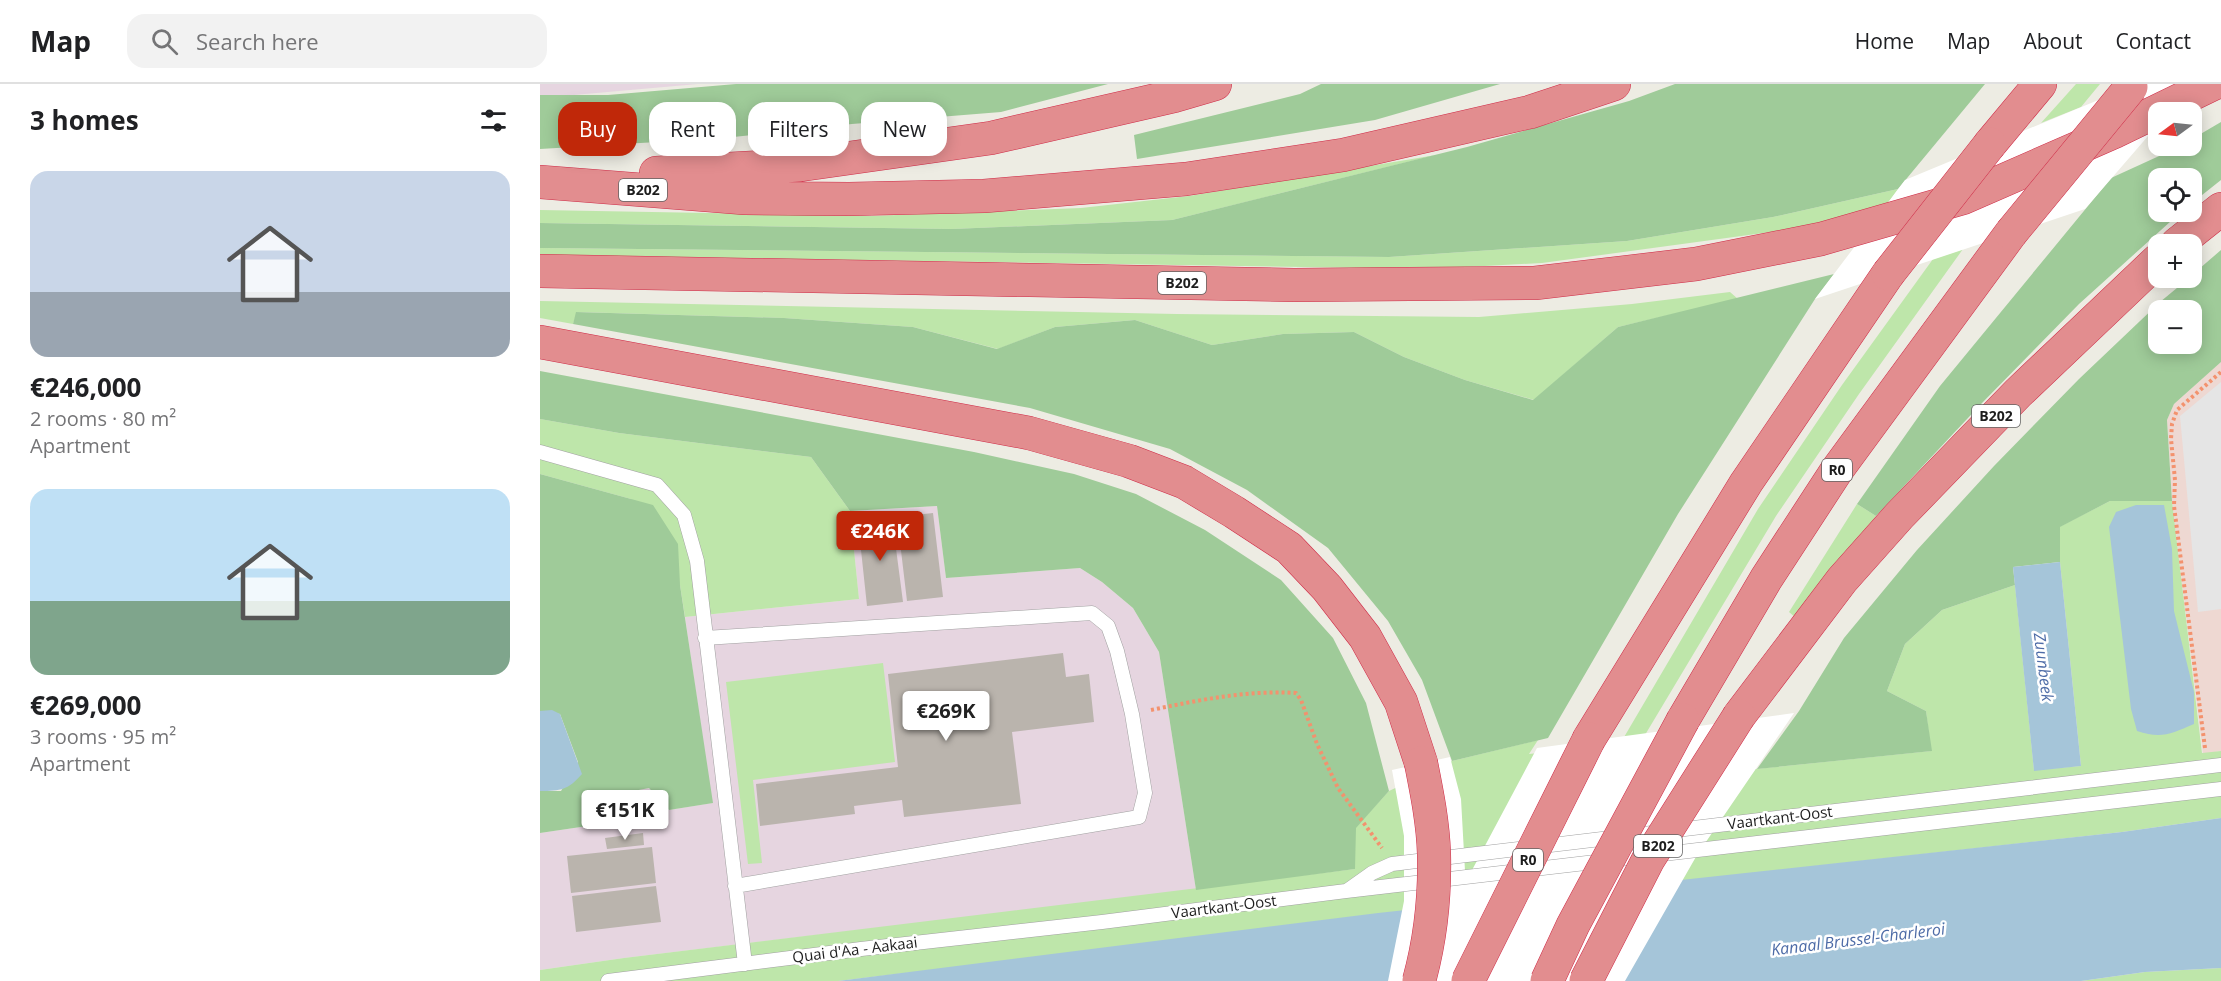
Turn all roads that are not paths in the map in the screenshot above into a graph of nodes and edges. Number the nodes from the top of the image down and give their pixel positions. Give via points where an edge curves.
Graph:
1 (1215, 84) edge
2 (1614, 84) edge
3 (2040, 84) edge
4 (2213, 84) edge
5 (2132, 85) edge
6 (540, 180) edge
7 (2221, 209) edge
8 (2190, 234) edge
9 (2148, 270) edge
10 (540, 271) edge
11 (540, 342) edge
12 (540, 452) edge
13 (705, 638) junction
14 (2221, 765) edge
15 (2221, 789) edge
16 (735, 886) junction
17 (1346, 891) junction
18 (1102, 922) joint
19 (745, 964) junction
20 (608, 981) edge
21 (1419, 981) edge
22 (1468, 981) edge
23 (1546, 981) edge
24 (1586, 981) edge

1 - 6 highway, B202 via 990,138 800,165
2 - 6 highway, B202 via 1530,112 1343,155 1186,179 984,196 849,199 745,198
3 - 22 highway, R0, bridge via 1888,274 1746,483 1588,739
4 - 10 highway, B202 via 2093,142 1963,198 1930,208 1821,239 1696,264 1535,283 1294,285
5 - 23 highway, R0, bridge via 2011,233 1838,470 1766,579 1683,720
7 - 8 highway
9 - 24 highway, B202, bridge via 2018,393 1842,580 1739,716 1648,860
11 - 21 highway, bridge via 1029,433 1129,461 1184,482 1288,548 1327,588 1365,637 1401,702 1421,763 1434,853 1433,894
12 - 13 lane via 657,485 684,515 697,561
13 - 16 lane
13 - 16 lane via 1092,613 1108,626 1117,651 1145,793 1139,817
14 - 17 lane, Vaartkant-Oost via 1392,864
15 - 17 lane, Vaartkant-Oost
16 - 19 lane
17 - 18 lane, Vaartkant-Oost
18 - 19 lane, Quai d'Aa - Aakaai
19 - 20 lane, Quai d'Aa - Aakaai

